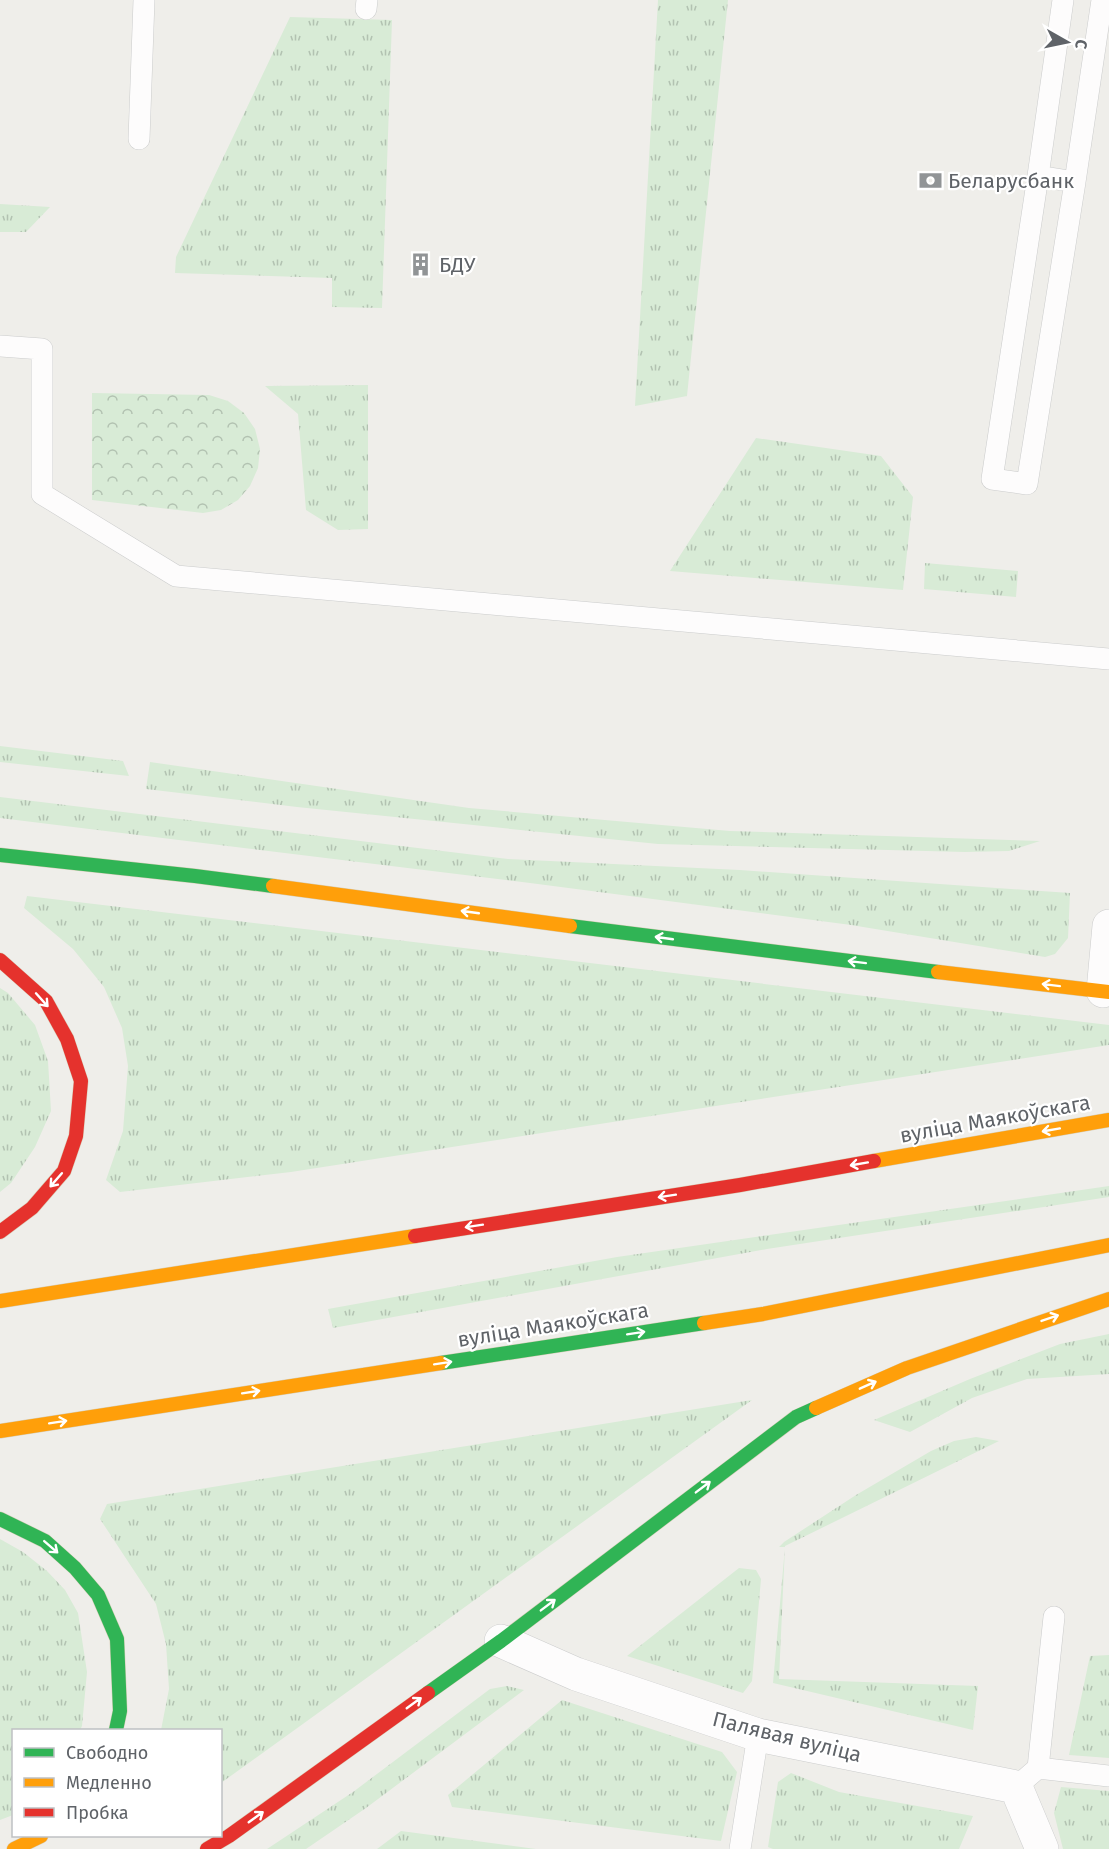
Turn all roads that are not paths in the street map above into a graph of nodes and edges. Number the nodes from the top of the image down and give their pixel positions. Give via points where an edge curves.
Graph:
1 (144, 0) edge
2 (1063, 0) edge
3 (1102, 0) edge
4 (139, 138) dead end
5 (1038, 176) junction
6 (1075, 183) junction
7 (0, 346) edge
8 (1109, 659) edge
9 (0, 855) edge
10 (1109, 926) edge
11 (0, 960) edge
12 (1106, 991) edge
13 (1109, 1120) edge
14 (0, 1232) edge
15 (1109, 1245) edge
16 (1109, 1299) edge
17 (0, 1301) edge
18 (0, 1431) edge
19 (0, 1519) edge
20 (1054, 1617) dead end
21 (501, 1641) junction
22 (116, 1729) edge
23 (758, 1735) junction
24 (1109, 1776) edge
25 (1027, 1777) junction
26 (40, 1837) edge
27 (14, 1849) edge
28 (207, 1849) edge
29 (740, 1849) edge
30 (1042, 1849) edge

1 - 4 lane
2 - 5 lane
3 - 6 lane
5 - 6 lane
5 - 6 lane via 992,479 1027,484
7 - 8 lane via 42,349 42,494 176,576
12 -> 9 main road
10 - 12 street
11 -> 14 main road via 46,1001 67,1039 81,1081 76,1136 64,1171 32,1208
13 -> 17 main road, вуліца Маякоўскага via 740,1185
18 -> 15 main road, вуліца Маякоўскага via 763,1314
21 -> 16 main road via 796,1417 907,1368
19 -> 22 main road via 45,1541 98,1595 117,1639 120,1711
20 - 25 lane
21 - 23 street, Палявая вуліца via 576,1674
28 -> 21 main road
23 - 25 street, Палявая вуліца
23 - 29 lane
24 - 25 lane
25 - 30 street
26 - 27 main road

